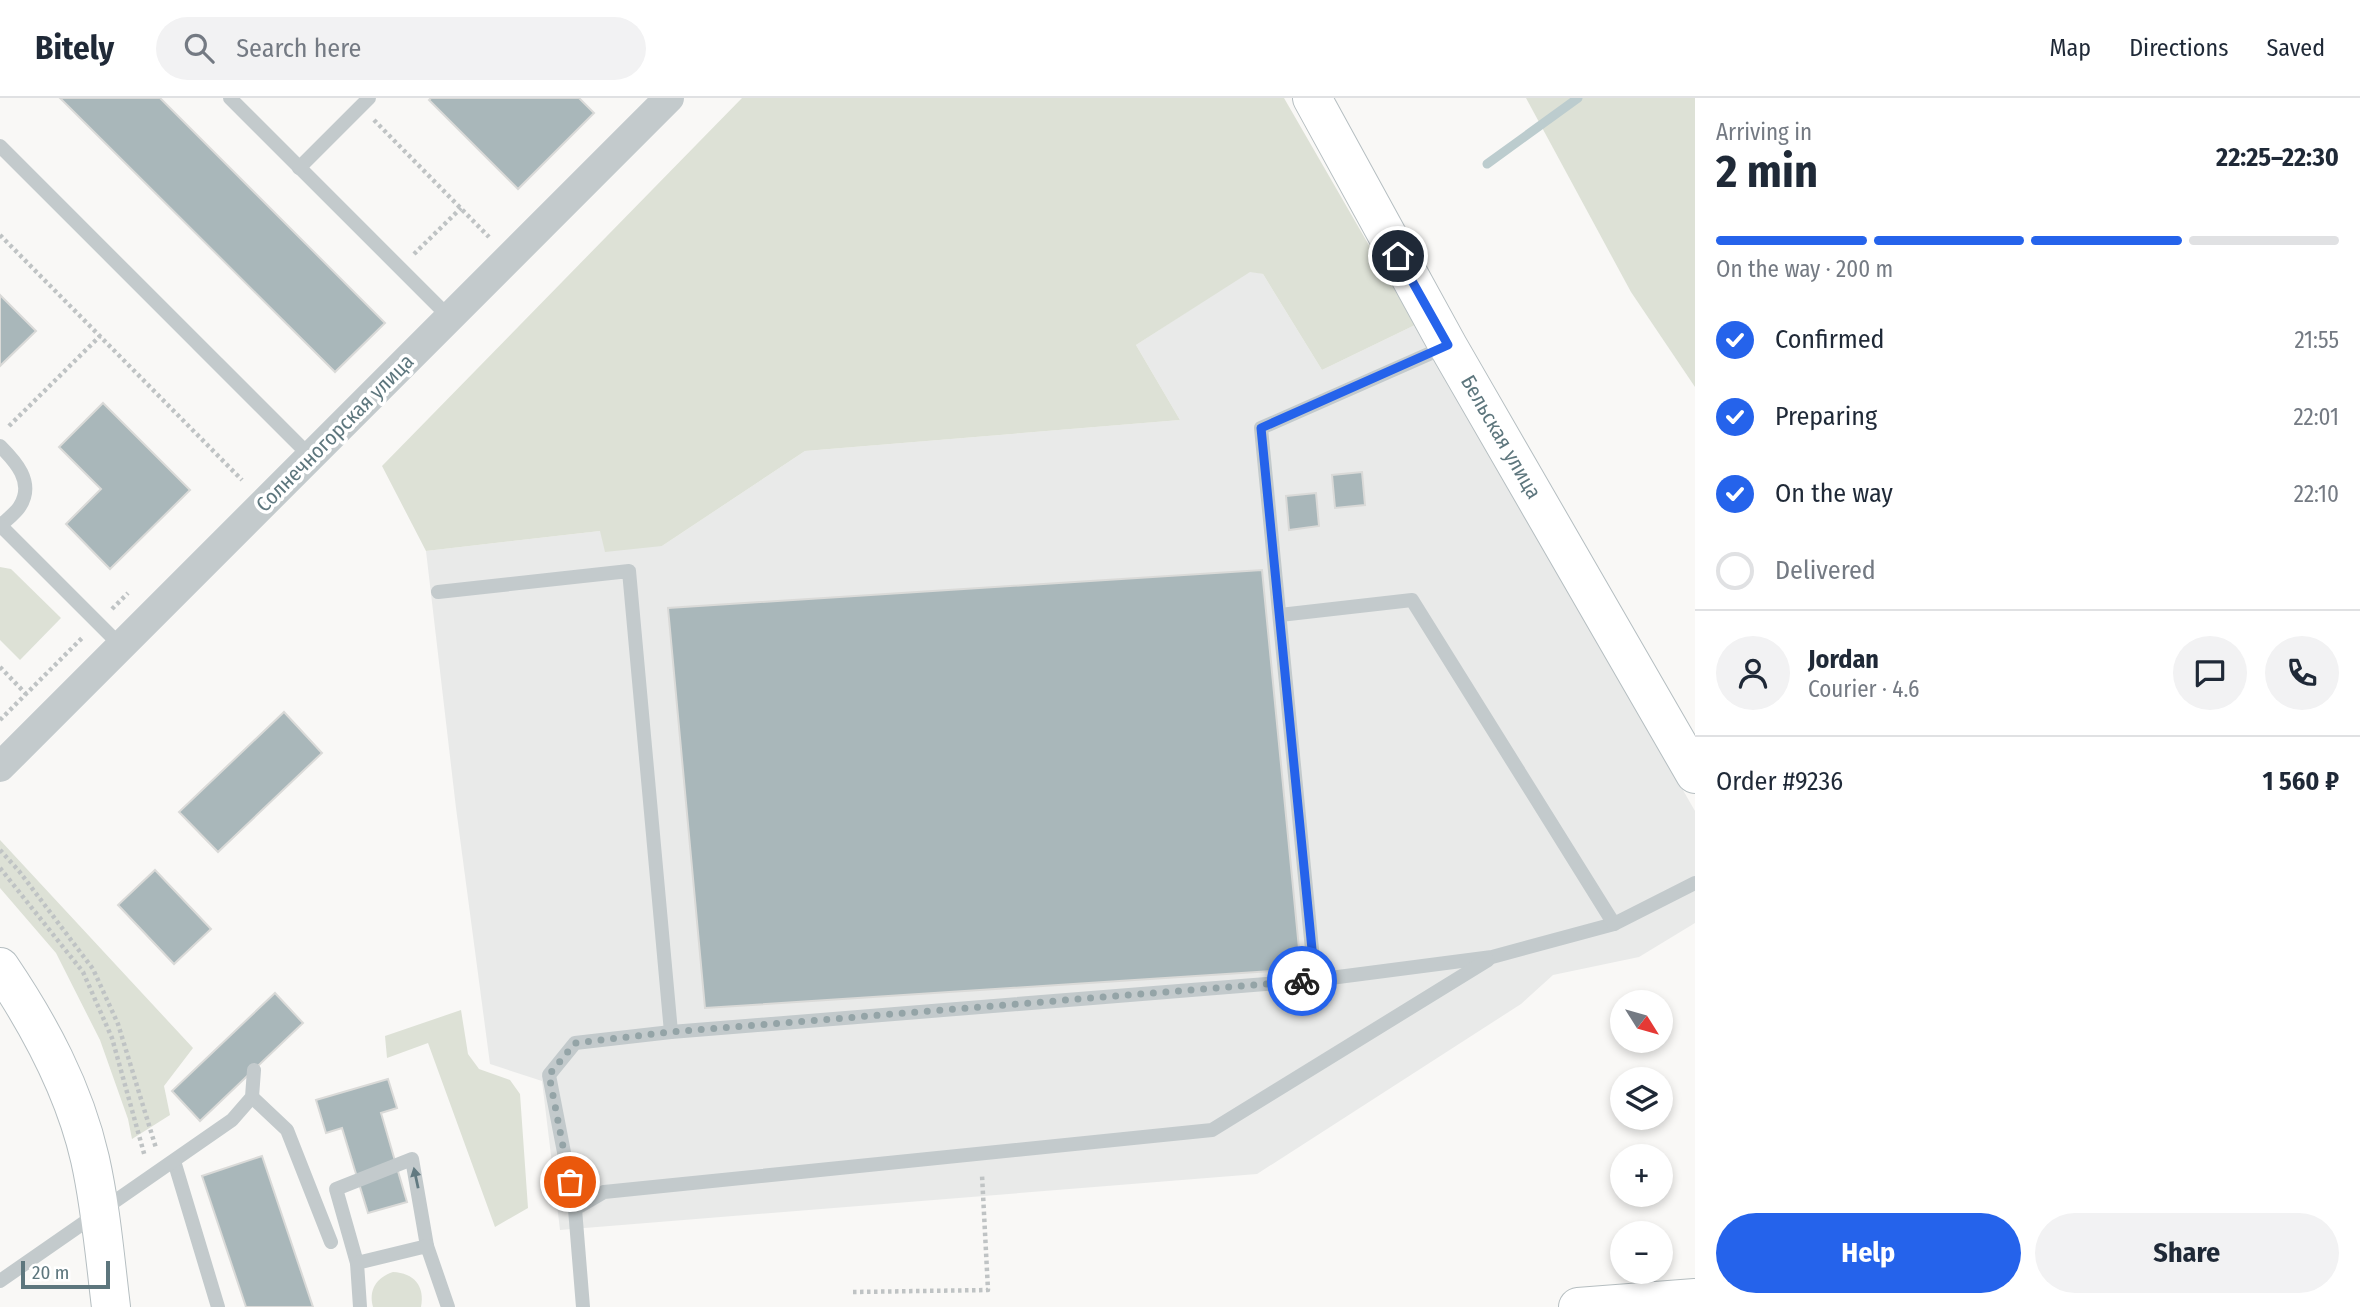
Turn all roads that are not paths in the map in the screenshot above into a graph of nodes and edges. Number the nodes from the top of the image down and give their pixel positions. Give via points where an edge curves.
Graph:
1 (230, 98) edge
2 (670, 98) edge
3 (1312, 98) edge
4 (365, 102) edge
5 (0, 146) edge
6 (299, 168) junction
7 (450, 318) junction
8 (1448, 345) junction
9 (0, 446) edge
10 (311, 457) junction
11 (0, 526) edge
12 (438, 592) dead end
13 (1280, 615) junction
14 (121, 646) junction
15 (0, 767) edge
16 (1695, 774) edge
17 (1695, 883) edge
18 (1614, 924) junction
19 (1492, 957) junction
20 (0, 967) edge
21 (1315, 980) junction
22 (671, 1032) junction
23 (254, 1070) dead end
24 (252, 1097) junction
25 (168, 1165) junction
26 (575, 1209) junction
27 (100, 1212) junction
28 (331, 1242) dead end
29 (427, 1246) junction
30 (357, 1263) junction
31 (0, 1281) edge
32 (1695, 1298) edge
33 (111, 1307) edge
34 (218, 1307) edge
35 (360, 1307) edge
36 (448, 1307) edge
37 (583, 1307) edge
38 (1578, 1307) edge

1 - 6 lane
2 - 7 street, Солнечногорская улица
3 - 8 street, Бельская улица
4 - 6 lane
5 - 10 lane
6 - 7 lane
7 - 10 street, Солнечногорская улица
8 - 13 lane via 1261,428
8 - 16 street, Бельская улица
9 - 11 lane via 18,464 25,483 21,505
10 - 14 street, Солнечногорская улица
11 - 14 lane
12 - 22 lane via 629,571
13 - 18 lane via 1412,600
13 - 21 lane
14 - 15 street, Солнечногорская улица
17 - 18 lane
18 - 19 lane
19 - 21 lane
19 - 26 lane via 1212,1130 604,1192
20 - 27 street via 43,1036 68,1088 90,1159
21 - 22 lane
22 - 26 lane via 575,1043 549,1075
23 - 24 lane
24 - 25 lane via 232,1120
24 - 28 lane via 287,1130
25 - 27 lane
25 - 34 lane
26 - 37 lane
27 - 31 lane
27 - 33 street
29 - 30 lane
29 -> 30 lane via 412,1159 336,1189
29 - 36 lane
30 - 35 lane
32 - 38 street

